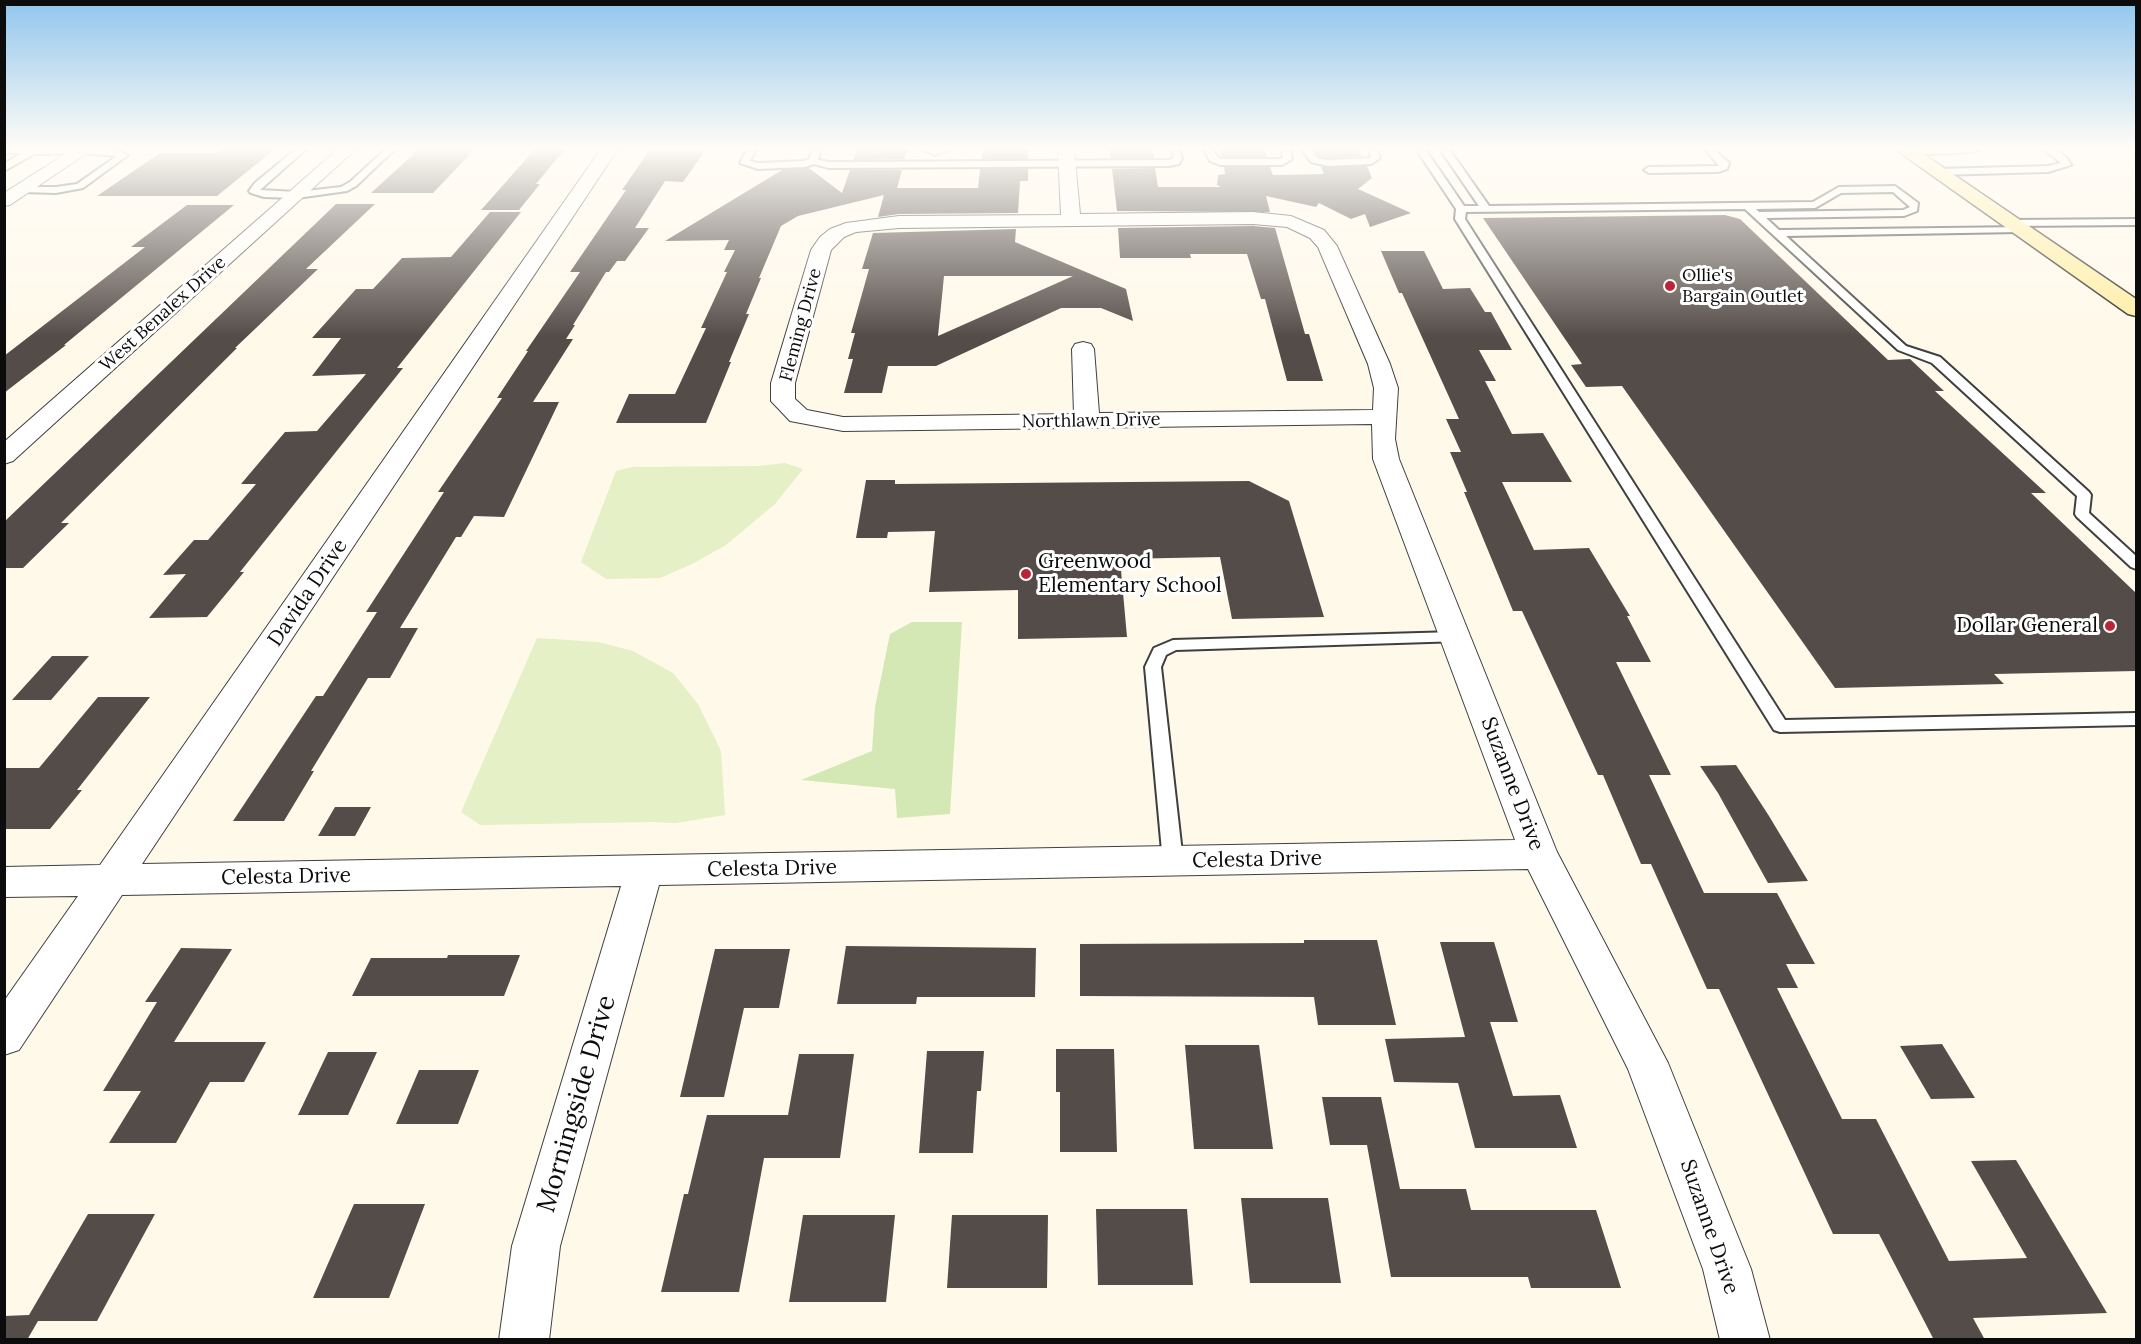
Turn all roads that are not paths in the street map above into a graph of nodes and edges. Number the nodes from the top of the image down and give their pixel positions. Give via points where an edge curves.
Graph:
1 (278, 212) edge
2 (567, 212) edge
3 (1070, 212) edge
4 (1461, 212) edge
5 (1632, 212) edge
6 (1761, 212) edge
7 (1909, 212) edge
8 (1995, 212) edge
9 (1756, 214) junction
10 (1071, 220) junction
11 (2136, 222) edge
12 (2013, 224) junction
13 (1776, 233) junction
14 (2136, 309) edge
15 (1083, 349) dead end
16 (799, 416) joint
17 (1383, 417) junction
18 (1087, 421) junction
19 (4, 456) edge
20 (2136, 564) edge
21 (1455, 637) junction
22 (2136, 719) edge
23 (1539, 855) junction
24 (1173, 862) junction
25 (644, 872) junction
26 (113, 879) junction
27 (4, 882) edge
28 (4, 1036) edge
29 (524, 1340) edge
30 (1745, 1340) edge

1 - 19 street, West Benalex Drive
2 - 26 street, Davida Drive
3 - 10 street
4 - 22 lane via 1460,219 1780,726
5 - 9 lane
6 - 9 lane
7 - 9 lane
8 - 12 main road
9 - 12 lane
9 - 13 lane
10 - 16 street, Fleming Drive via 870,223 837,233 821,250 783,383 783,401
10 - 17 street, Suzanne Drive via 1276,219 1317,234 1327,246 1379,364 1386,388
11 - 12 lane
12 - 13 lane
12 - 14 main road
13 - 20 lane via 1902,348 1936,360 2084,495 2082,514
15 - 18 street
16 - 18 street, Northlawn Drive via 843,424
17 - 18 street, Northlawn Drive
17 - 21 street, Suzanne Drive via 1386,459
21 - 23 street, Suzanne Drive
21 - 24 lane via 1173,645 1160,652 1153,667
23 - 24 street, Celesta Drive
23 - 30 street, Suzanne Drive via 1647,1063 1727,1269
24 - 25 street, Celesta Drive
25 - 26 street, Celesta Drive
25 - 29 street, Morningside Drive via 536,1246
26 - 27 street, Celesta Drive
26 - 28 street, Davida Drive

